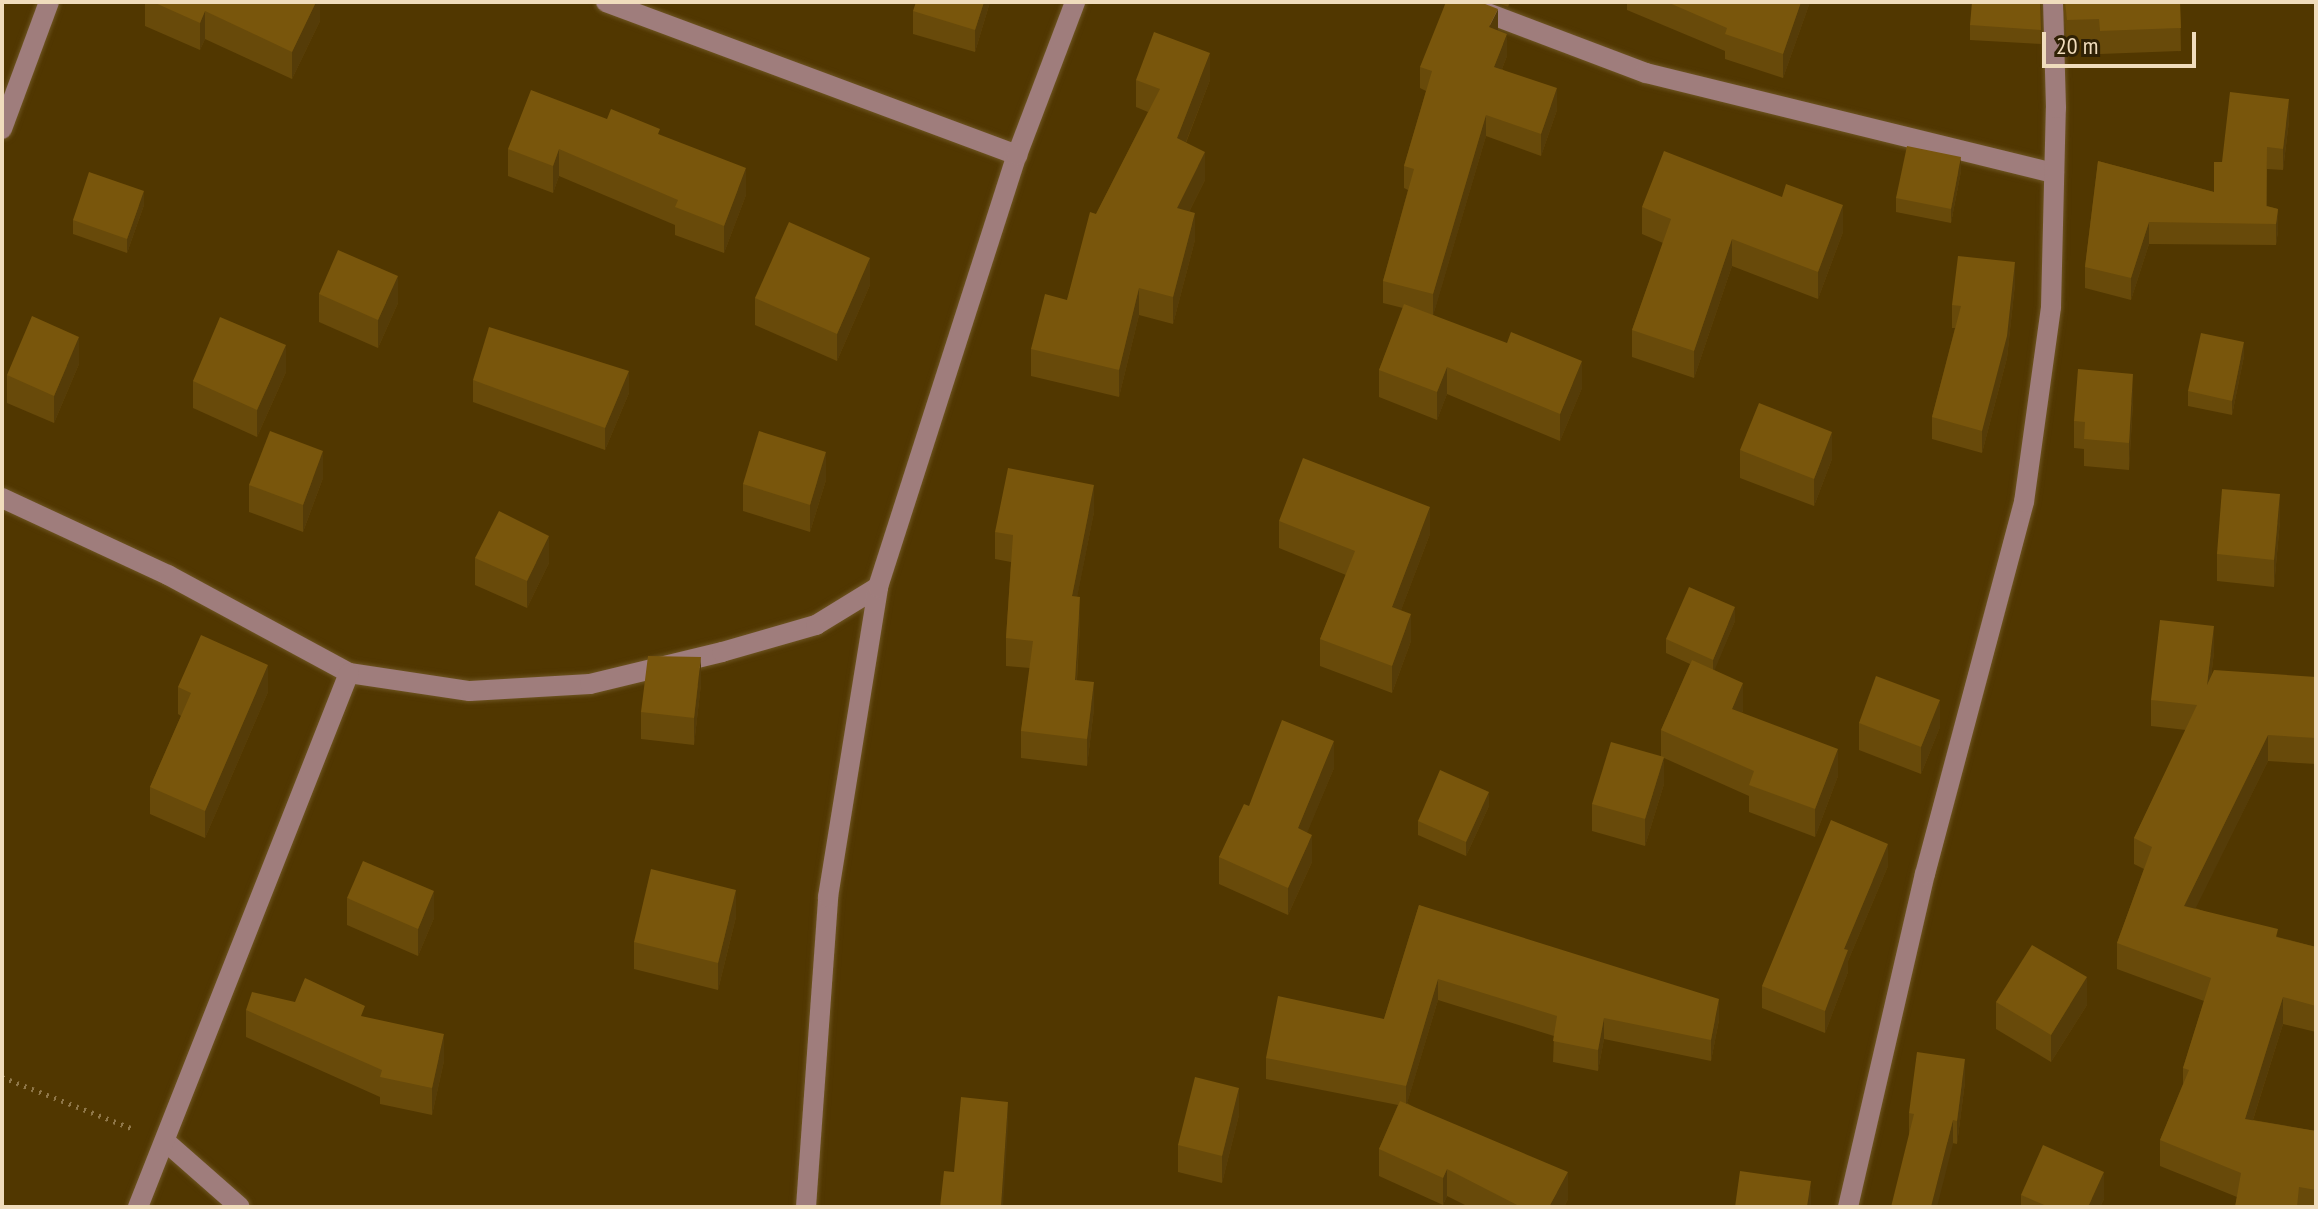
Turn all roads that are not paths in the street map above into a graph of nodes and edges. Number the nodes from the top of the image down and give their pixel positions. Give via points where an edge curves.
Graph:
1 (49, 2) edge
2 (606, 2) edge
3 (1075, 2) edge
4 (1458, 2) edge
5 (2053, 2) edge
6 (2, 129) edge
7 (1017, 155) junction
8 (2054, 173) junction
9 (2, 498) edge
10 (878, 587) junction
11 (349, 673) junction
12 (166, 1142) junction
13 (138, 1207) edge
14 (240, 1207) edge
15 (806, 1207) edge
16 (1848, 1207) edge

1 - 6 street
2 - 7 street
3 - 7 street
4 - 8 street via 1646,73
5 - 8 street
7 - 10 street
8 - 16 street via 2051,307 2024,502 1931,847
9 - 11 street via 168,575
10 - 11 street via 816,625 590,684 470,691
10 - 15 street via 828,897
11 - 12 street
12 - 13 street
12 - 14 street

